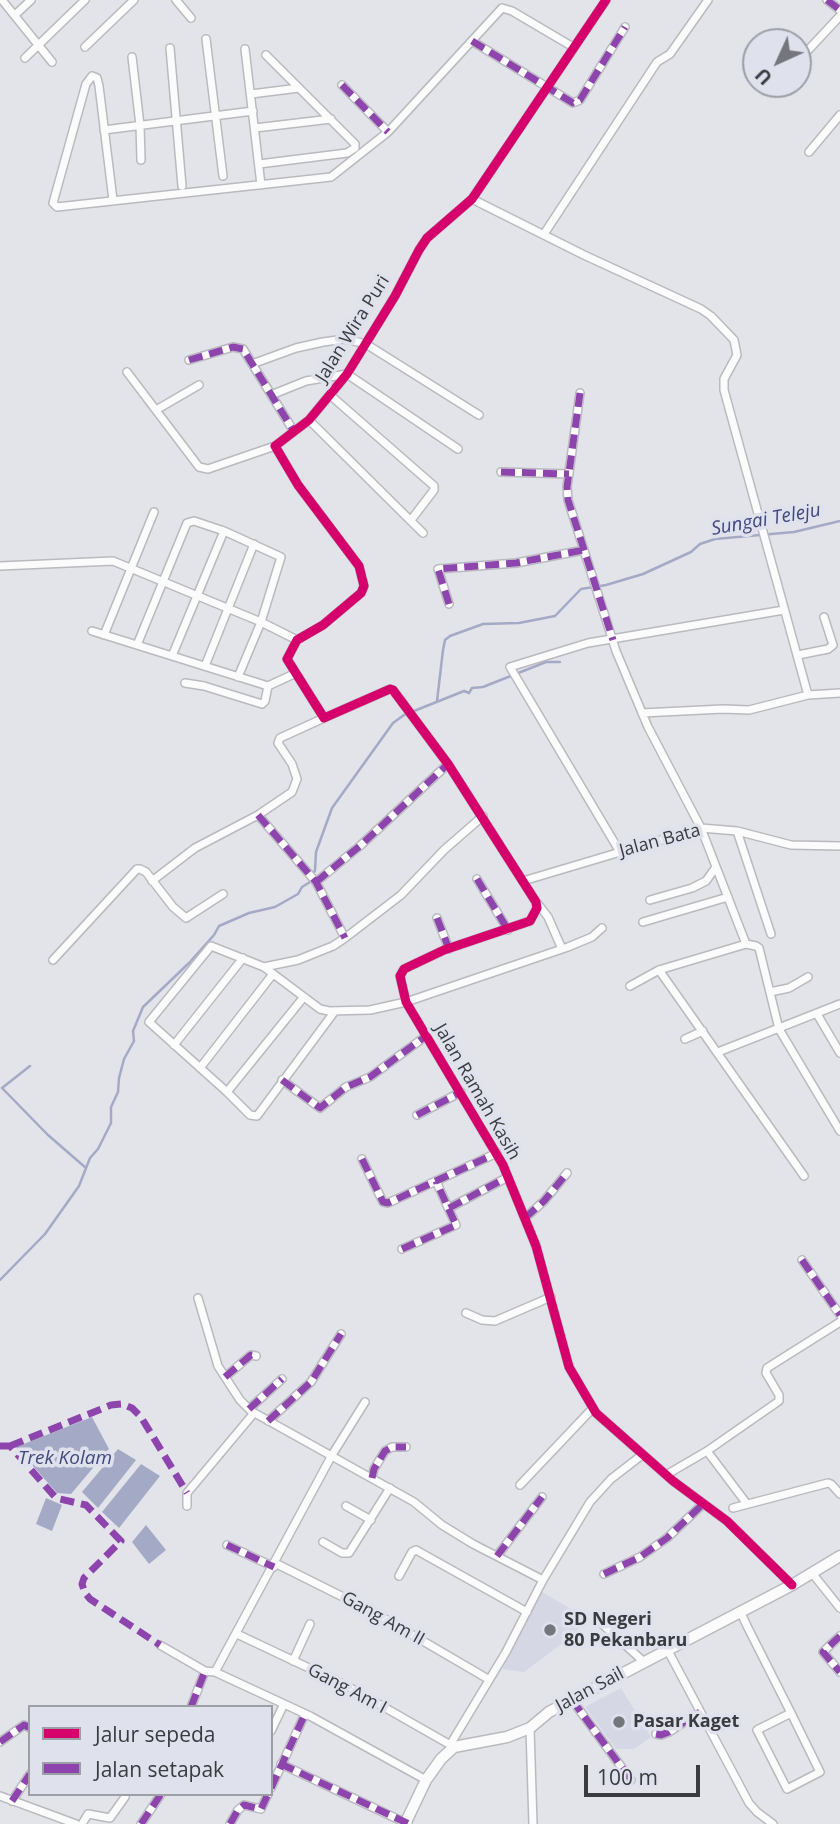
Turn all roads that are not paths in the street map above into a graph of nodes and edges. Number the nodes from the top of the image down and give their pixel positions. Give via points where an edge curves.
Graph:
1 (2, 0) edge
2 (31, 0) edge
3 (85, 0) edge
4 (134, 0) edge
5 (176, 0) edge
6 (606, 0) edge
7 (708, 0) edge
8 (827, 0) edge
9 (840, 10) edge
10 (15, 15) junction
11 (840, 16) edge
12 (191, 18) dead end
13 (625, 27) dead end
14 (206, 39) dead end
15 (472, 41) junction
16 (38, 45) junction
17 (812, 46) edge
18 (85, 47) dead end
19 (573, 47) junction
20 (170, 48) dead end
21 (245, 49) dead end
22 (266, 55) dead end
23 (132, 57) dead end
24 (25, 58) dead end
25 (52, 62) dead end
26 (342, 85) dead end
27 (299, 88) junction
28 (546, 88) junction
29 (251, 94) junction
30 (253, 111) junction
31 (215, 115) junction
32 (840, 115) edge
33 (331, 119) junction
34 (178, 120) junction
35 (140, 125) junction
36 (255, 128) junction
37 (104, 130) junction
38 (388, 132) junction
39 (809, 152) dead end
40 (141, 160) dead end
41 (259, 164) junction
42 (223, 176) dead end
43 (261, 185) junction
44 (182, 186) dead end
45 (472, 199) junction
46 (113, 200) junction
47 (544, 234) junction
48 (366, 344) junction
49 (189, 360) dead end
50 (252, 364) junction
51 (127, 372) dead end
52 (347, 374) junction
53 (199, 385) dead end
54 (580, 393) dead end
55 (271, 395) junction
56 (330, 395) junction
57 (156, 410) junction
58 (479, 415) dead end
59 (309, 420) junction
60 (293, 430) junction
61 (275, 446) junction
62 (458, 449) dead end
63 (501, 471) dead end
64 (569, 474) junction
65 (154, 512) dead end
66 (411, 520) junction
67 (224, 531) junction
68 (423, 533) dead end
69 (254, 544) junction
70 (584, 550) junction
71 (0, 566) edge
72 (132, 569) junction
73 (163, 582) junction
74 (197, 596) junction
75 (449, 604) dead end
76 (228, 609) junction
77 (784, 610) junction
78 (824, 617) dead end
79 (261, 622) junction
80 (92, 631) dead end
81 (104, 635) junction
82 (297, 640) junction
83 (613, 640) junction
84 (137, 645) junction
85 (797, 654) junction
86 (172, 656) junction
87 (287, 659) junction
88 (205, 666) junction
89 (294, 674) junction
90 (239, 677) junction
91 (277, 681) junction
92 (185, 683) dead end
93 (268, 686) junction
94 (840, 693) edge
95 (808, 695) junction
96 (642, 713) junction
97 (324, 718) junction
98 (448, 764) junction
99 (258, 816) junction
100 (483, 816) junction
101 (701, 828) junction
102 (737, 831) junction
103 (840, 846) edge
104 (620, 852) junction
105 (716, 867) junction
106 (313, 878) junction
107 (477, 878) dead end
108 (152, 881) junction
109 (523, 881) junction
110 (223, 894) dead end
111 (728, 897) junction
112 (650, 900) dead end
113 (536, 902) junction
114 (437, 918) dead end
115 (643, 922) dead end
116 (602, 928) dead end
117 (508, 930) junction
118 (771, 934) dead end
119 (345, 938) junction
120 (746, 944) junction
121 (562, 948) junction
122 (449, 949) junction
123 (243, 958) junction
124 (53, 960) dead end
125 (264, 967) junction
126 (659, 970) junction
127 (273, 974) junction
128 (808, 977) dead end
129 (630, 986) dead end
130 (770, 992) junction
131 (303, 998) junction
132 (406, 1002) junction
133 (840, 1004) edge
134 (335, 1011) junction
135 (817, 1014) junction
136 (779, 1029) junction
137 (703, 1031) junction
138 (426, 1036) junction
139 (685, 1039) dead end
140 (174, 1045) junction
141 (718, 1052) junction
142 (840, 1053) edge
143 (200, 1068) junction
144 (282, 1080) junction
145 (227, 1092) junction
146 (461, 1092) junction
147 (417, 1115) dead end
148 (840, 1131) edge
149 (497, 1153) junction
150 (362, 1159) dead end
151 (567, 1173) dead end
152 (804, 1176) dead end
153 (508, 1177) junction
154 (436, 1181) junction
155 (449, 1208) junction
156 (525, 1218) junction
157 (402, 1249) dead end
158 (802, 1260) dead end
159 (198, 1297) dead end
160 (551, 1297) junction
161 (466, 1313) dead end
162 (840, 1315) edge
163 (840, 1322) edge
164 (341, 1334) dead end
165 (256, 1356) dead end
166 (225, 1377) junction
167 (282, 1379) dead end
168 (365, 1402) dead end
169 (593, 1408) junction
170 (252, 1411) junction
171 (268, 1421) junction
172 (406, 1447) dead end
173 (707, 1451) junction
174 (332, 1455) junction
175 (642, 1455) junction
176 (666, 1475) junction
177 (372, 1478) junction
178 (520, 1485) dead end
179 (390, 1488) junction
180 (840, 1494) edge
181 (542, 1497) dead end
182 (703, 1504) junction
183 (747, 1504) junction
184 (187, 1506) dead end
185 (346, 1506) dead end
186 (733, 1508) dead end
187 (371, 1520) junction
188 (323, 1542) dead end
189 (227, 1545) dead end
190 (497, 1556) junction
191 (840, 1556) edge
192 (274, 1565) junction
193 (812, 1573) junction
194 (604, 1574) dead end
195 (399, 1576) dead end
196 (543, 1580) junction
197 (792, 1585) junction
198 (840, 1608) edge
199 (740, 1611) junction
200 (527, 1612) junction
201 (601, 1623) dead end
202 (310, 1624) dead end
203 (237, 1634) junction
204 (840, 1636) edge
205 (160, 1645) dead end
206 (667, 1649) junction
207 (293, 1661) junction
208 (644, 1662) junction
209 (205, 1671) junction
210 (215, 1672) junction
211 (840, 1672) edge
212 (488, 1679) junction
213 (572, 1700) junction
214 (284, 1704) junction
215 (192, 1705) edge
216 (700, 1712) junction
217 (791, 1713) junction
218 (305, 1714) junction
219 (28, 1727) edge
220 (273, 1727) edge
221 (530, 1728) junction
222 (656, 1734) dead end
223 (0, 1742) edge
224 (452, 1746) junction
225 (281, 1764) junction
226 (28, 1777) edge
227 (426, 1780) junction
228 (631, 1780) dead end
229 (273, 1783) edge
230 (0, 1796) edge
231 (159, 1796) edge
232 (267, 1796) edge
233 (125, 1797) dead end
234 (12, 1801) junction
235 (76, 1824) edge
236 (82, 1824) edge
237 (141, 1824) edge
238 (229, 1824) edge
239 (407, 1824) edge
240 (533, 1824) edge
241 (773, 1824) edge

1 - 10 street
2 - 10 street
3 - 16 street
4 - 18 street
5 - 12 street
6 - 19 street, Jalan Wira Puri
7 - 47 street via 670,54 657,62
8 - 9 street
10 - 16 street
11 - 17 street
13 - 28 street via 578,102
14 - 31 street
15 - 19 street via 498,11 507,8
15 - 28 street
15 - 38 street
16 - 24 street
16 - 25 street
19 - 28 street, Jalan Wira Puri
20 - 34 street
21 - 29 street
22 - 27 street
23 - 35 street
26 - 38 street
27 - 29 street
27 - 33 street
28 - 45 street, Jalan Wira Puri
29 - 30 street
30 - 31 street
30 - 36 street
31 - 34 street
31 - 42 street
32 - 39 street
33 - 36 street
33 - 41 street via 355,144 351,152
34 - 35 street
34 - 44 street
35 - 37 street
35 - 40 street
36 - 41 street
37 - 46 street
37 - 46 street via 99,86 92,76 53,203 57,207
38 - 43 street via 331,177
41 - 43 street
43 - 46 street
45 - 47 street
45 - 48 street, Jalan Wira Puri via 427,238
47 - 77 street via 701,309 734,340 737,355 723,384
48 - 50 street via 345,339 323,342
48 - 52 street, Jalan Wira Puri
48 - 58 street
49 - 50 street via 233,347 243,349
50 - 55 street
51 - 57 street
52 - 55 street via 306,381
52 - 56 street, Jalan Wira Puri
52 - 62 street
53 - 57 street
54 - 64 street
55 - 60 street
56 - 59 street, Jalan Wira Puri
56 - 66 street via 434,486
57 - 61 street via 204,470
59 - 60 street, Jalan Wira Puri
59 - 66 street
60 - 61 street, Jalan Wira Puri
61 - 82 street via 363,576 361,593
63 - 64 street
64 - 70 street via 568,500
65 - 72 street
66 - 68 street
67 - 69 street
67 - 73 street via 187,523
67 - 74 street
69 - 76 street
69 - 79 street via 281,557
70 - 75 street via 516,563 438,569
70 - 83 street
71 - 72 street via 113,561
72 - 73 street
72 - 81 street
73 - 74 street
73 - 84 street
74 - 76 street
74 - 86 street
76 - 79 street
76 - 88 street
77 - 83 street
77 - 85 street
78 - 85 street via 833,645
79 - 82 street
79 - 90 street
80 - 81 street
81 - 84 street
82 - 87 street
83 - 96 street
83 - 104 street via 575,647 511,666 511,670
84 - 86 street
85 - 95 street
86 - 88 street
87 - 89 street
87 - 91 street
88 - 90 street
89 - 91 street
89 - 97 street
90 - 93 street
91 - 93 street
92 - 93 street via 262,704
94 - 95 street
95 - 96 street via 749,710
96 - 101 street
97 - 98 street via 390,689
97 - 99 street via 280,738 278,743 297,779 292,792
98 - 100 street
98 - 106 street via 361,845
99 - 106 street
99 - 108 street via 195,848
100 - 109 street
100 - 119 street via 401,895
101 - 102 street, Jalan Bata
101 - 104 street, Jalan Bata
101 - 105 street
102 - 103 street, Jalan Bata via 791,845
102 - 118 street
104 - 109 street, Jalan Bata
105 - 111 street
105 - 112 street via 706,881
106 - 119 street
107 - 117 street
108 - 110 street via 186,918
108 - 124 street via 137,869
109 - 113 street
111 - 115 street
111 - 120 street
113 - 117 street, Jalan Ramah Kasih via 530,921
113 - 121 street
114 - 122 street
116 - 121 street via 592,937
117 - 122 street, Jalan Ramah Kasih
119 - 125 street via 298,960
120 - 126 street
120 - 130 street via 759,948
121 - 132 street
122 - 132 street, Jalan Ramah Kasih via 404,968 400,976
123 - 125 street
123 - 140 street
123 - 140 street via 209,947 149,1022
125 - 127 street
126 - 129 street
126 - 137 street
127 - 131 street
127 - 143 street
128 - 130 street
130 - 136 street
131 - 134 street via 320,1009
131 - 145 street
132 - 134 street
132 - 138 street, Jalan Ramah Kasih
133 - 135 street
134 - 144 street
135 - 136 street
135 - 142 street
136 - 141 street
136 - 148 street
137 - 139 street
137 - 141 street
138 - 144 street via 320,1108
138 - 146 street, Jalan Ramah Kasih
140 - 143 street
141 - 152 street
143 - 145 street
144 - 145 street via 254,1117
146 - 147 street
146 - 149 street, Jalan Ramah Kasih
149 - 153 street, Jalan Ramah Kasih
149 - 154 street
150 - 154 street via 386,1203
151 - 156 street
153 - 155 street
153 - 156 street, Jalan Ramah Kasih
154 - 155 street
155 - 157 street via 454,1227
156 - 160 street, Jalan Ramah Kasih
158 - 162 street
159 - 166 street
160 - 161 street via 495,1321
160 - 169 street, Jalan Ramah Kasih via 569,1367
163 - 173 street via 767,1368 765,1373 779,1401
164 - 171 street via 311,1382
165 - 166 street via 251,1355
166 - 170 street
167 - 170 street
168 - 174 street
169 - 175 street, Jalan Ramah Kasih
169 - 178 street
170 - 171 street
170 - 184 street via 187,1493
171 - 174 street
172 - 177 street via 385,1451
173 - 176 street
173 - 183 street
174 - 177 street
174 - 192 street
175 - 176 street, Jalan Ramah Kasih
175 - 196 street via 590,1502
176 - 182 street, Jalan Ramah Kasih
177 - 179 street
179 - 187 street
179 - 190 street
180 - 183 street via 828,1483
181 - 190 street
182 - 194 street via 667,1538
182 - 197 street, Jalan Ramah Kasih via 727,1521
183 - 186 street
185 - 187 street
187 - 188 street via 349,1553
189 - 192 street, Gang Am II
190 - 196 street
191 - 193 street, Jalan Sail
192 - 203 street
192 - 212 street, Gang Am II via 376,1613
193 - 197 street, Jalan Sail
193 - 198 street
195 - 200 street via 416,1550
196 - 200 street
197 - 199 street, Jalan Sail
199 - 206 street, Jalan Sail
199 - 217 street
200 - 212 street
201 - 208 street
202 - 207 street
203 - 207 street, Gang Am I
203 - 210 street
204 - 211 street via 823,1652
205 - 209 street
206 - 208 street, Jalan Sail
206 - 216 street
207 - 224 street, Gang Am I
208 - 213 street, Jalan Sail
209 - 210 street
209 - 215 street
210 - 214 street
212 - 224 street
213 - 221 street, Jalan Sail
213 - 228 street
214 - 218 street
214 - 220 street
216 - 222 street via 669,1732
216 - 241 street via 749,1803
217 - 217 street via 820,1772 787,1789 757,1730
218 - 225 street
218 - 227 street
219 - 223 street via 24,1725
221 - 224 street, Jalan Sail via 508,1737
221 - 240 street
224 - 227 street
225 - 229 street
225 - 239 street
226 - 234 street
227 - 239 street
230 - 234 street
231 - 237 street
232 - 238 street via 261,1809 244,1805
233 - 236 street via 110,1818 88,1814
234 - 235 street

